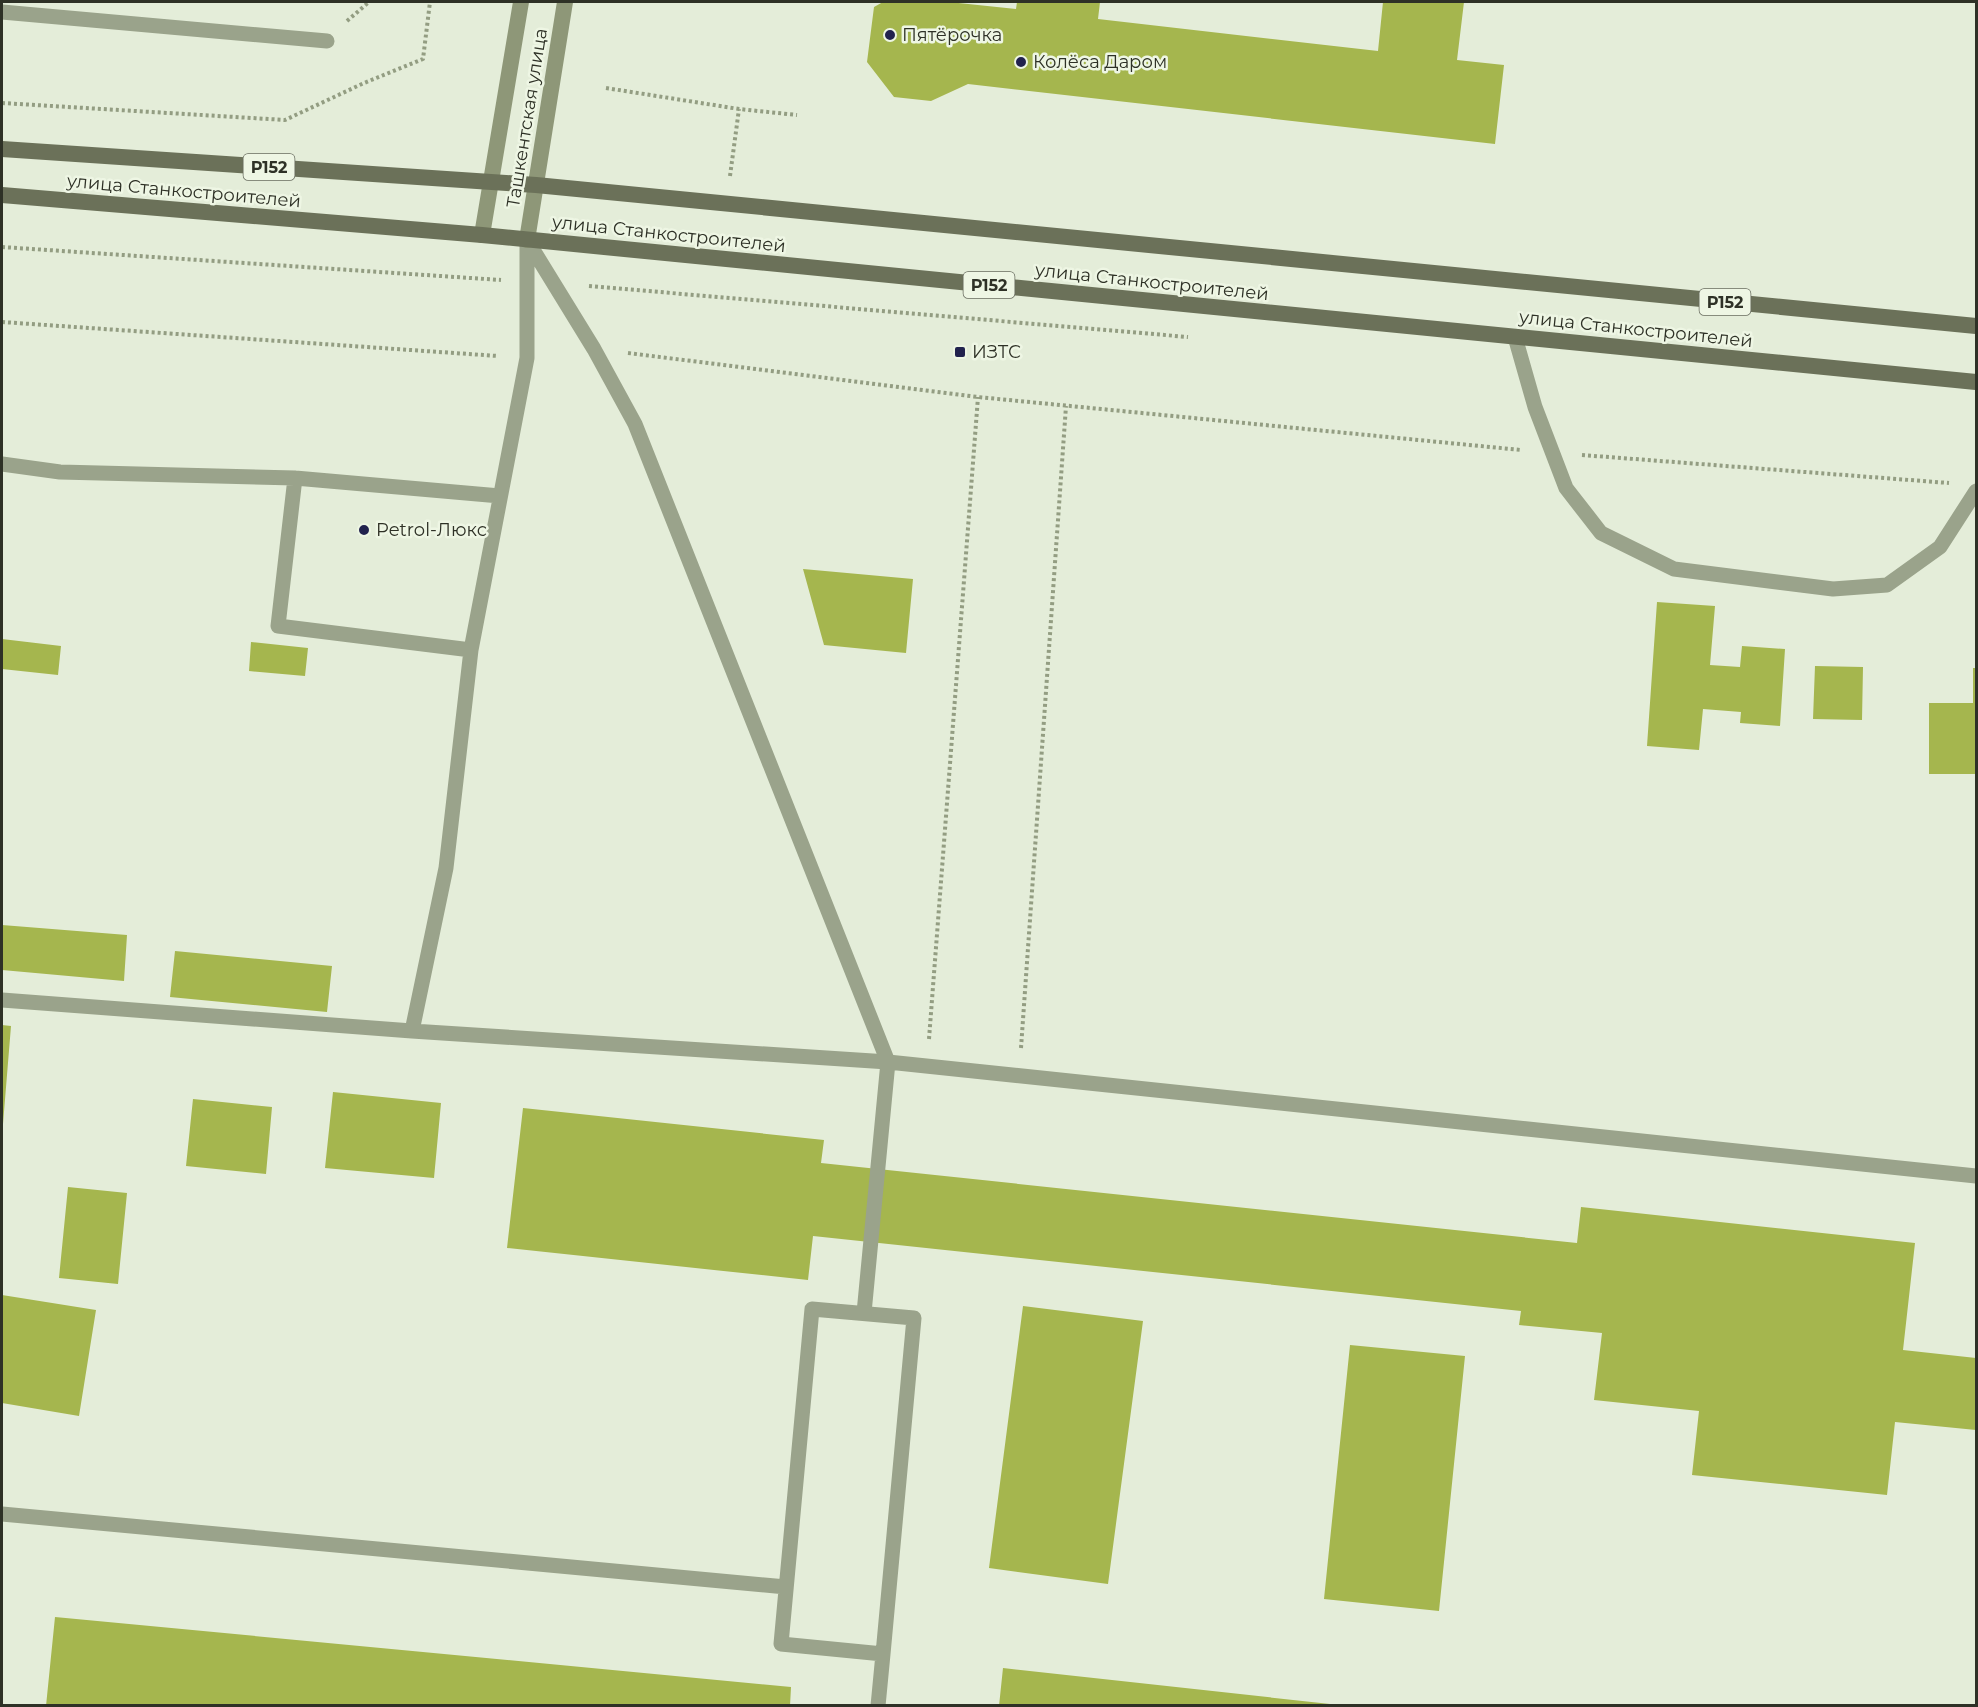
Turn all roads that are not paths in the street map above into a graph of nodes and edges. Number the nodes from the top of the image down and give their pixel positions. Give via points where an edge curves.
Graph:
1 (521, 2) edge
2 (565, 2) edge
3 (2, 12) edge
4 (327, 41) dead end
5 (2, 149) edge
6 (491, 183) junction
7 (536, 185) junction
8 (2, 195) edge
9 (482, 235) junction
10 (527, 240) junction
11 (1977, 326) edge
12 (1515, 337) junction
13 (1977, 382) edge
14 (2, 464) edge
15 (295, 478) junction
16 (1977, 491) edge
17 (501, 496) junction
18 (471, 650) junction
19 (2, 1000) edge
20 (412, 1031) junction
21 (888, 1062) junction
22 (1977, 1176) edge
23 (864, 1314) junction
24 (2, 1514) edge
25 (786, 1587) junction
26 (883, 1654) junction
27 (878, 1706) edge

1 - 6 main road, Ташкентская улица
2 - 7 main road, Ташкентская улица
3 - 4 lane
5 - 6 main road, улица Станкостроителей / Р152
6 - 7 main road, улица Станкостроителей / Р152
6 - 9 main road, Ташкентская улица
7 - 10 main road, Ташкентская улица
7 - 11 main road, улица Станкостроителей / Р152
8 - 9 main road, улица Станкостроителей / Р152
9 - 10 main road, улица Станкостроителей / Р152
10 - 12 main road, улица Станкостроителей / Р152
10 - 17 lane via 527,358
10 - 21 lane via 635,424
12 - 13 main road, улица Станкостроителей / Р152
12 - 16 lane via 1535,407 1566,488 1601,533 1674,569 1833,589 1887,585 1940,547
14 - 15 lane via 60,472
15 - 17 lane
15 - 18 lane via 278,626
17 - 18 lane
18 - 20 lane via 446,868
19 - 20 lane
20 - 21 lane
21 - 22 lane
21 - 23 lane
23 - 25 lane via 812,1309
23 - 26 lane via 914,1318
24 - 25 lane
25 - 26 lane via 781,1644
26 - 27 lane

